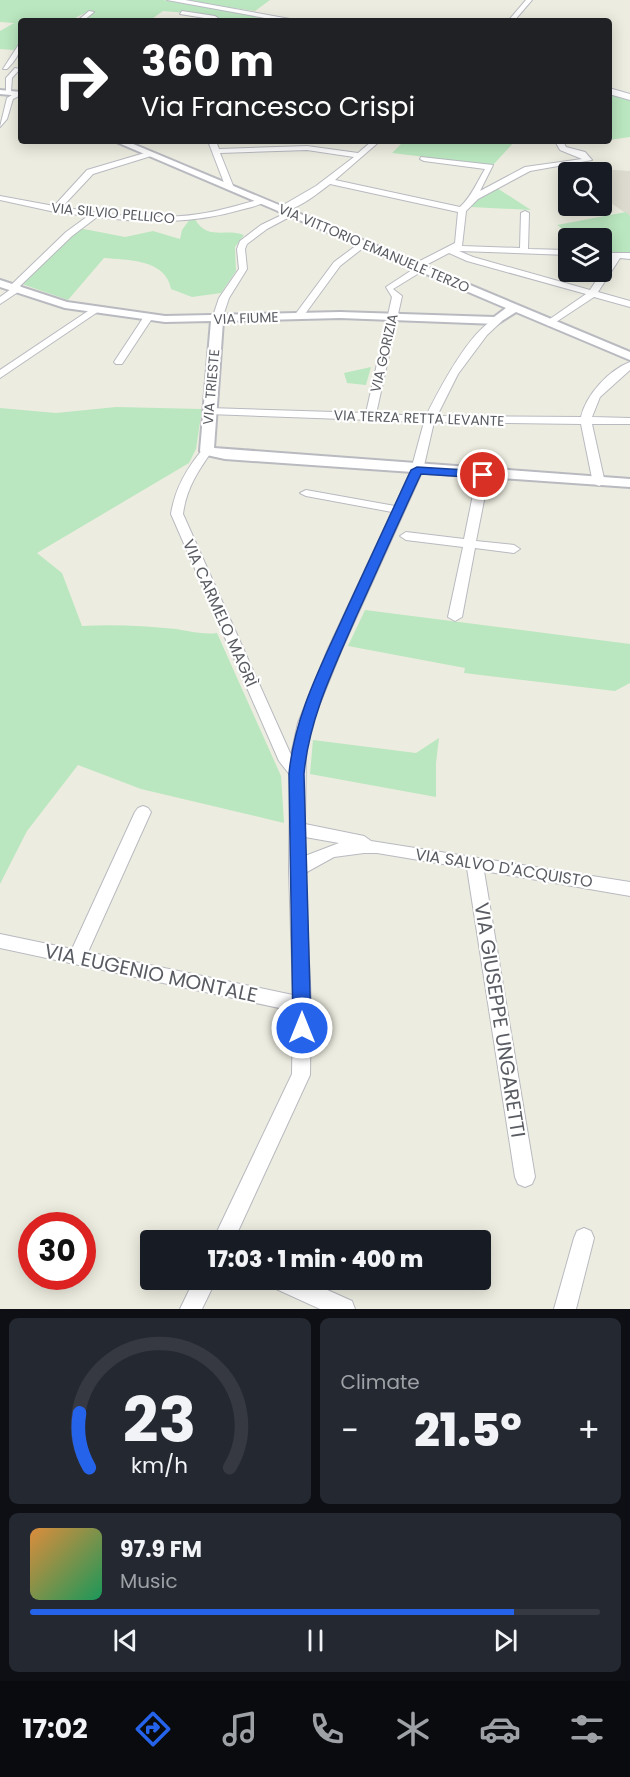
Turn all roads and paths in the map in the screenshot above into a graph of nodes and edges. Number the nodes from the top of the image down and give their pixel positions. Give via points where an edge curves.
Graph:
1 (171, 0) edge
2 (529, 0) edge
3 (91, 12) dead end
4 (182, 13) dead end
5 (84, 18) edge
6 (215, 18) edge
7 (279, 18) edge
8 (514, 18) edge
9 (18, 47) edge
10 (2, 68) edge
11 (18, 70) edge
12 (18, 71) edge
13 (4, 92) edge
14 (612, 92) edge
15 (18, 95) edge
16 (630, 97) edge
17 (0, 125) edge
18 (125, 144) edge
19 (213, 144) edge
20 (325, 144) edge
21 (373, 144) edge
22 (561, 144) edge
23 (216, 151) junction
24 (328, 151) junction
25 (148, 154) junction
26 (359, 156) junction
27 (424, 159) dead end
28 (328, 181) junction
29 (230, 188) junction
30 (475, 197) junction
31 (0, 198) edge
32 (262, 201) junction
33 (55, 210) junction
34 (462, 210) junction
35 (286, 212) junction
36 (525, 213) dead end
37 (96, 214) junction
38 (364, 244) junction
39 (452, 249) junction
40 (524, 251) junction
41 (558, 253) edge
42 (612, 256) edge
43 (617, 256) junction
44 (630, 256) edge
45 (419, 267) junction
46 (0, 283) edge
47 (16, 288) junction
48 (591, 294) junction
49 (0, 300) edge
50 (630, 304) edge
51 (515, 308) junction
52 (94, 310) junction
53 (394, 315) junction
54 (299, 316) junction
55 (148, 317) junction
56 (217, 319) junction
57 (497, 321) junction
58 (550, 323) junction
59 (630, 356) edge
60 (120, 362) dead end
61 (630, 366) edge
62 (0, 375) edge
63 (208, 411) junction
64 (370, 417) junction
65 (430, 419) junction
66 (586, 421) junction
67 (630, 421) edge
68 (207, 451) junction
69 (417, 470) junction
70 (483, 475) junction
71 (599, 483) junction
72 (630, 483) edge
73 (306, 492) dead end
74 (400, 510) junction
75 (406, 536) dead end
76 (469, 544) junction
77 (514, 549) dead end
78 (455, 617) dead end
79 (297, 774) junction
80 (142, 812) dead end
81 (297, 829) junction
82 (377, 847) junction
83 (474, 862) junction
84 (297, 870) junction
85 (630, 889) edge
86 (0, 941) edge
87 (77, 957) junction
88 (302, 1005) junction
89 (525, 1177) dead end
90 (228, 1230) edge
91 (584, 1238) dead end
92 (200, 1290) edge
93 (303, 1290) edge
94 (191, 1309) edge
95 (344, 1309) edge
96 (565, 1309) edge

1 - 7 main road
2 - 8 street
3 - 5 street
4 - 6 street
9 - 10 street via 12,61
10 - 11 street
12 - 13 street via 9,78 10,86
14 - 16 main road
15 - 17 street via 10,98
18 - 25 street, VIA VITTORIO EMANUELE TERZO
19 - 23 street
20 - 24 street
21 - 26 street
22 - 30 street via 588,160 528,169
23 - 24 street
23 - 29 street
24 - 26 street
25 - 29 street, VIA VITTORIO EMANUELE TERZO
25 - 33 street via 90,172
26 - 28 street
27 - 30 street via 490,167
28 - 34 street
28 - 35 street
29 - 32 street, VIA VITTORIO EMANUELE TERZO
30 - 34 street
31 - 33 street, VIA SILVIO PELLICO
32 - 35 street, VIA VITTORIO EMANUELE TERZO
32 - 37 street, VIA SILVIO PELLICO via 189,218
33 - 37 street, VIA SILVIO PELLICO
34 - 39 street via 459,244
35 - 38 street, VIA VITTORIO EMANUELE TERZO
35 - 56 street, VIA TRIESTE via 243,243 243,269 224,298
36 - 40 street
37 - 47 street via 69,234
38 - 45 street, VIA VITTORIO EMANUELE TERZO
38 - 54 street via 337,264
39 - 40 street
39 - 45 street, VIA GORIZIA
39 - 48 street via 470,259
40 - 41 street
42 - 43 street
43 - 44 street
43 - 48 street
45 - 51 street, VIA VITTORIO EMANUELE TERZO
45 - 53 street, VIA GORIZIA via 390,289 397,296
46 - 47 street, VIA FIUME
47 - 49 street
47 - 52 street, VIA FIUME via 65,305
48 - 50 street
48 - 58 street
51 - 57 street
51 - 58 street, VIA VITTORIO EMANUELE TERZO
52 - 55 street, VIA FIUME
52 - 62 street
53 - 54 street, VIA FIUME
53 - 57 street, VIA FIUME
53 - 64 street, VIA GORIZIA
54 - 56 street, VIA FIUME
55 - 56 street, VIA FIUME
55 - 60 street
56 - 63 street, VIA TRIESTE
57 - 65 street via 453,373
58 - 59 street, VIA VITTORIO EMANUELE TERZO
61 - 66 street via 609,381 594,399
63 - 64 street, VIA TERZA RETTA LEVANTE
63 - 68 street, VIA TRIESTE
64 - 65 street, VIA TERZA RETTA LEVANTE
65 - 66 street, VIA TERZA RETTA LEVANTE
65 - 69 street
66 - 67 street, VIA TERZA RETTA LEVANTE
66 - 71 street
68 - 69 street via 225,456
68 - 79 street, VIA CARMELO MAGRÌ via 182,489 177,514 286,761
69 - 70 street
69 - 74 street
70 - 71 street
70 - 76 street
71 - 72 street
73 - 74 street
74 - 79 street via 305,723
75 - 76 street
76 - 77 street
76 - 78 street
79 - 81 street
80 - 87 street
81 - 82 street via 353,838
81 - 84 street
82 - 83 street, VIA SALVO D'ACQUISTO
82 - 84 street via 332,850
83 - 85 street, VIA SALVO D'ACQUISTO
83 - 89 street, VIA GIUSEPPE UNGARETTI
84 - 88 street
86 - 87 street, VIA EUGENIO MONTALE
87 - 88 street, VIA EUGENIO MONTALE
88 - 90 street via 301,1075
91 - 96 street
92 - 94 street
93 - 95 street

